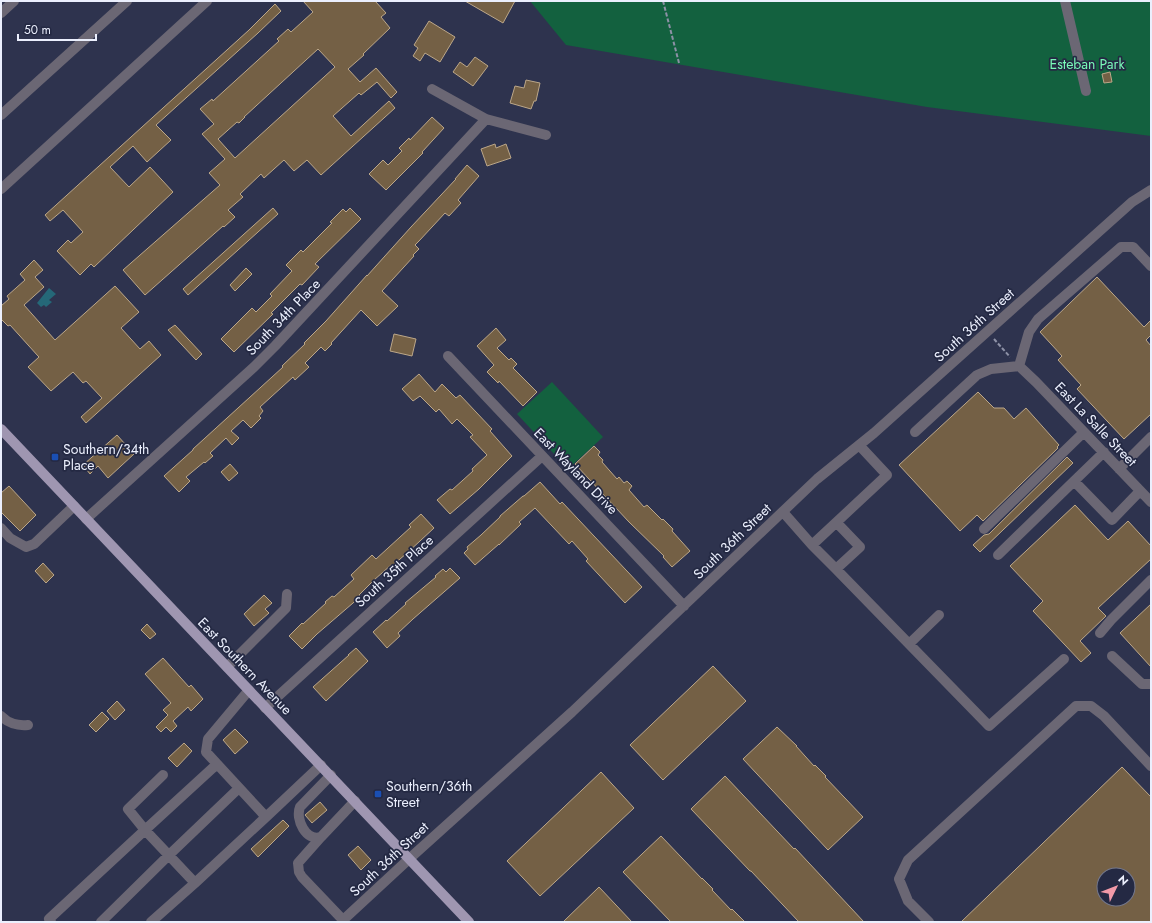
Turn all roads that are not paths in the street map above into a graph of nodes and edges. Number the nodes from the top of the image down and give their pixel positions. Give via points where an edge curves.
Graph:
1 (14, 1) edge
2 (127, 1) edge
3 (207, 1) edge
4 (1065, 1) edge
5 (1, 13) edge
6 (432, 89) dead end
7 (1086, 91) dead end
8 (1, 115) edge
9 (486, 119) junction
10 (546, 135) dead end
11 (1, 189) edge
12 (1151, 190) edge
13 (1151, 266) edge
14 (448, 356) dead end
15 (1019, 366) junction
16 (915, 432) dead end
17 (1084, 432) junction
18 (2, 433) edge
19 (1151, 437) edge
20 (859, 445) junction
21 (1104, 452) junction
22 (542, 456) junction
23 (1119, 469) junction
24 (1074, 481) junction
25 (1140, 491) junction
26 (1151, 502) edge
27 (74, 506) junction
28 (783, 512) junction
29 (86, 519) junction
30 (836, 523) junction
31 (1, 528) edge
32 (984, 529) dead end
33 (812, 545) junction
34 (998, 555) dead end
35 (836, 569) junction
36 (1151, 580) edge
37 (287, 594) dead end
38 (684, 606) junction
39 (939, 615) dead end
40 (1100, 633) dead end
41 (909, 644) junction
42 (1112, 656) dead end
43 (1064, 659) dead end
44 (227, 667) junction
45 (1151, 684) edge
46 (249, 690) junction
47 (265, 708) junction
48 (1, 716) edge
49 (28, 725) dead end
50 (217, 764) junction
51 (320, 765) junction
52 (1151, 766) edge
53 (163, 775) dead end
54 (331, 776) junction
55 (239, 788) junction
56 (355, 801) junction
57 (266, 817) junction
58 (145, 830) junction
59 (321, 837) junction
60 (169, 855) junction
61 (409, 858) junction
62 (195, 883) junction
63 (342, 921) edge
64 (51, 922) edge
65 (101, 922) edge
66 (151, 922) edge
67 (469, 922) edge
68 (929, 922) edge

1 - 5 street
2 - 8 street
3 - 11 street
4 - 7 street
6 - 9 street
9 - 10 street
9 - 29 street, South 34th Place via 275,346
12 - 20 street, South 36th Street via 1132,202
13 - 15 street via 1133,247 1121,247 1038,319 1028,332
14 - 22 street, East Wayland Drive
15 - 16 street via 991,369 977,375
15 - 17 street, East La Salle Street
17 - 21 street, East La Salle Street
17 - 32 street
18 - 27 main road, East Southern Avenue
19 - 23 street
20 - 28 street, South 36th Street via 817,479
20 - 30 street via 887,475
21 - 23 street, East La Salle Street
21 - 24 street
22 - 38 street, East Wayland Drive
22 - 47 street, South 35th Place
23 - 25 street, East La Salle Street
24 - 25 street via 1112,520
24 - 34 street
25 - 26 street, East La Salle Street
27 - 29 main road, East Southern Avenue
27 - 31 street via 34,544 26,547 10,538
28 - 33 street
28 - 38 street, South 36th Street
29 - 44 main road, East Southern Avenue
30 - 33 street
30 - 35 street via 860,547
33 - 35 street
35 - 41 street
36 - 40 street
37 - 44 street via 286,608
38 - 61 street, South 36th Street via 572,712
39 - 41 street
41 - 43 street via 989,726
42 - 45 street via 1142,684
44 - 46 main road, East Southern Avenue
46 - 47 main road, East Southern Avenue
46 - 50 street via 208,739 206,752
47 - 51 main road, East Southern Avenue
48 - 49 street via 18,726
50 - 55 street
50 - 58 street
51 - 54 main road, East Southern Avenue
51 - 57 street
52 - 68 street via 1091,706 1076,706 908,860 899,879 908,900
53 - 58 street via 128,809
54 - 56 main road, East Southern Avenue
54 - 59 street via 299,811 306,832 316,838
55 - 57 street
55 - 60 street
56 - 59 street
56 - 61 main road, East Southern Avenue
57 - 62 street
58 - 60 street
58 - 64 street via 49,919
59 - 63 street via 298,863 299,872
60 - 62 street
60 - 65 street
61 - 63 street, South 36th Street
61 - 67 main road, East Southern Avenue
62 - 66 street

